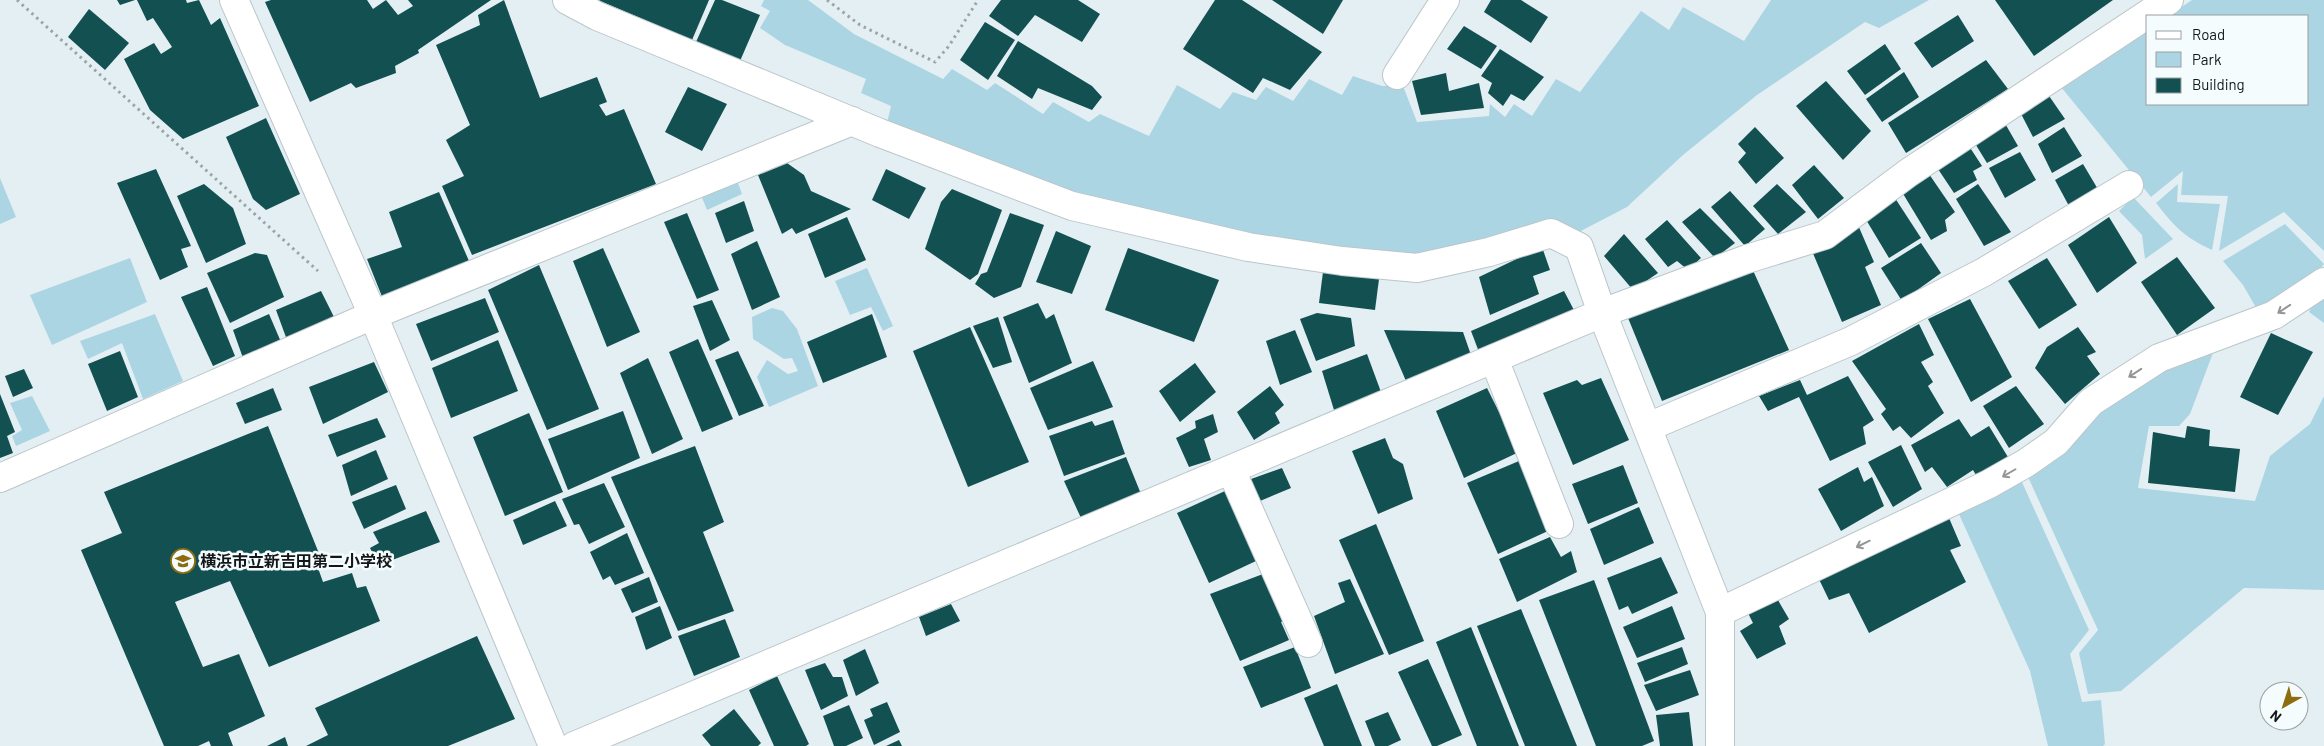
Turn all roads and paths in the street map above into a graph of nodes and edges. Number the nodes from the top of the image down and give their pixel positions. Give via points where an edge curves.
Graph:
1 (17, 0) edge
2 (234, 0) edge
3 (567, 0) edge
4 (827, 0) edge
5 (978, 0) edge
6 (1445, 0) edge
7 (2169, 0) edge
8 (2146, 15) edge
9 (2146, 15) edge
10 (1396, 75) dead end
11 (852, 121) junction
12 (2128, 185) dead end
13 (321, 274) dead end
14 (2324, 282) edge
15 (1602, 313) junction
16 (373, 315) junction
17 (1494, 359) junction
18 (1648, 427) junction
19 (1231, 470) junction
20 (0, 478) edge
21 (1559, 524) dead end
22 (1720, 612) junction
23 (1308, 642) dead end
24 (553, 746) edge
25 (574, 746) edge
26 (1720, 746) edge

1 - 13 path
2 - 16 street
3 - 11 street via 597,16
4 - 5 path via 860,24 935,62
6 - 10 street
7 - 9 street
8 - 15 street via 1908,173 1825,235 1747,259
11 - 15 street via 1072,206 1248,247 1417,268 1551,233 1579,247
11 - 16 street
12 - 18 street via 1984,272 1851,341
14 -> 22 street via 2274,315 2159,358 2091,402 2056,442 1989,484
15 - 17 street
15 - 18 street
16 - 20 street
16 - 24 street
17 - 19 street
17 - 21 street
18 - 22 street
19 - 23 street
19 - 25 street
22 - 26 street

